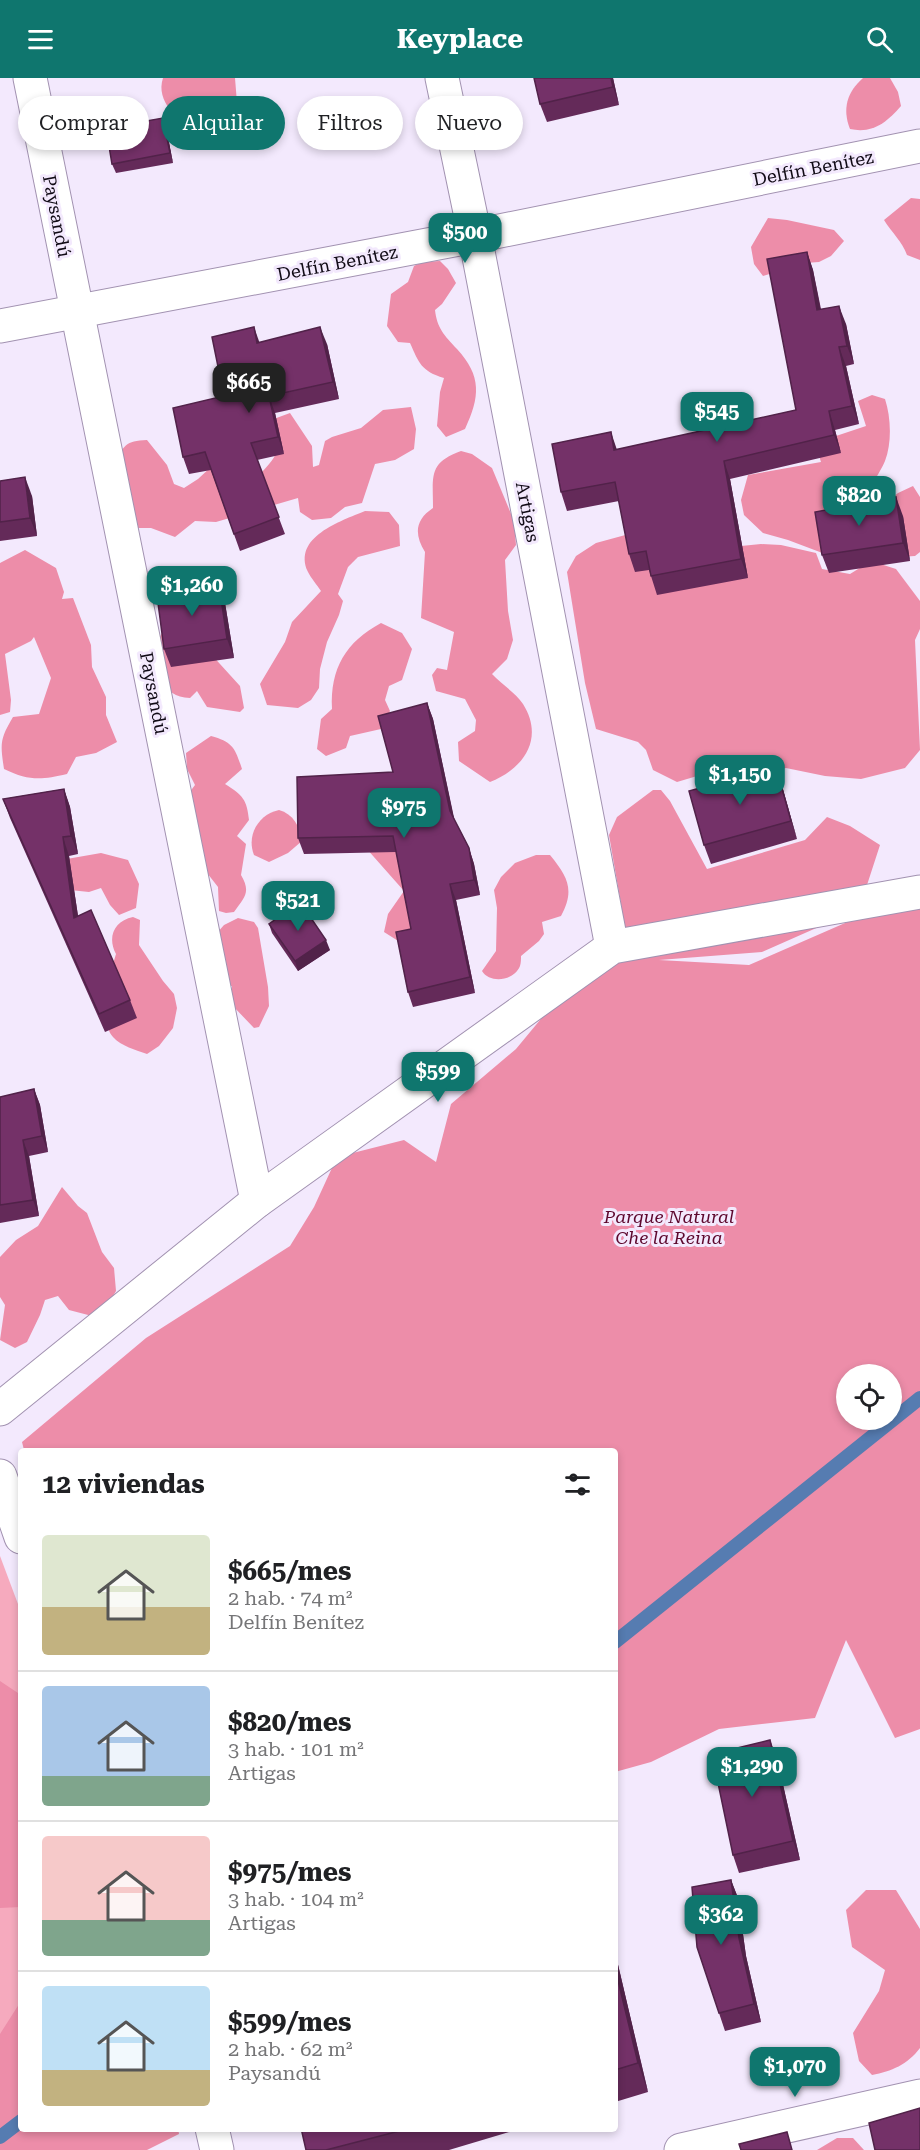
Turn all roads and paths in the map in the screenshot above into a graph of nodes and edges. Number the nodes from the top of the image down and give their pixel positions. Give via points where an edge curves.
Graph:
1 (30, 78) edge
2 (442, 78) edge
3 (920, 146) edge
4 (475, 236) junction
5 (76, 313) junction
6 (0, 326) edge
7 (920, 892) edge
8 (612, 947) junction
9 (257, 1201) junction
10 (0, 1409) edge
11 (0, 1476) edge
12 (18, 1528) edge
13 (920, 2096) edge
14 (213, 2132) edge
15 (217, 2150) edge
16 (681, 2150) edge

1 - 5 street, Paysandú
2 - 4 street, Artigas
3 - 4 street, Delfín Benítez
4 - 5 street, Delfín Benítez
4 - 8 street, Artigas
5 - 6 street, Delfín Benítez
5 - 9 street, Paysandú
7 - 8 street
8 - 9 street
9 - 10 street
11 - 12 street
13 - 16 street
14 - 15 street

